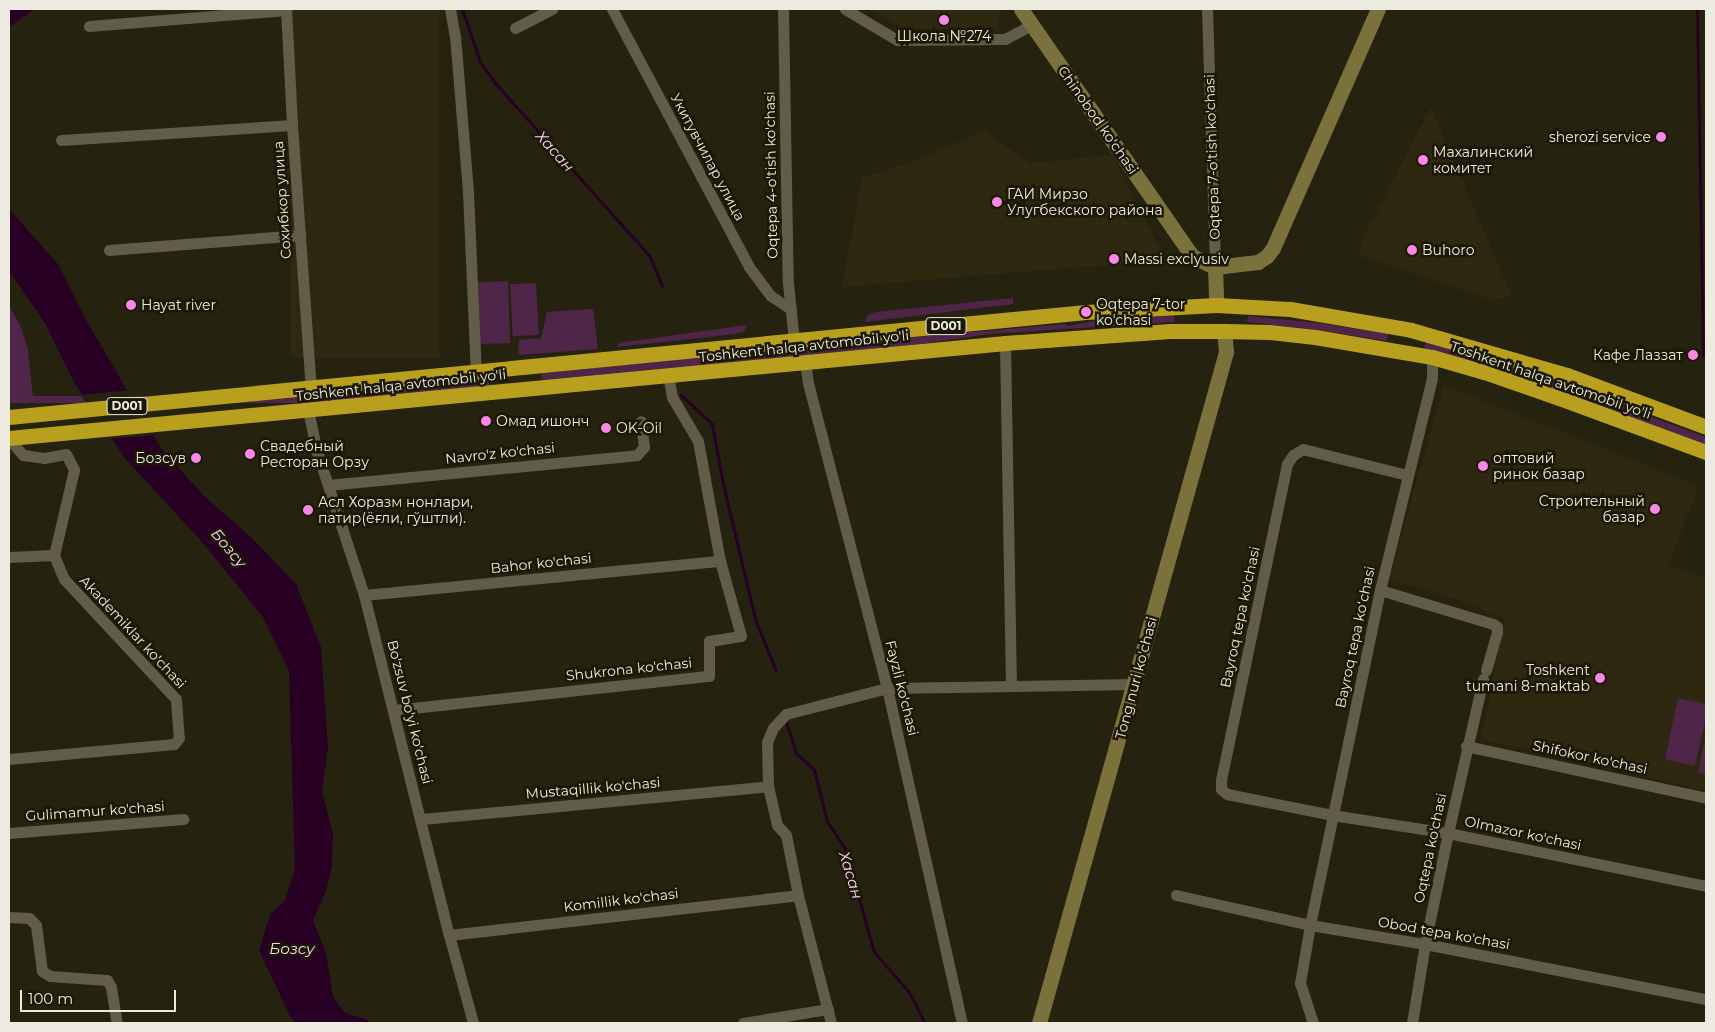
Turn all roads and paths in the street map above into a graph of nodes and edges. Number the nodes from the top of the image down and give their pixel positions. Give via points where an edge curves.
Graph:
1 (286, 9) edge
2 (450, 9) edge
3 (552, 9) edge
4 (612, 9) edge
5 (783, 9) edge
6 (845, 9) edge
7 (1021, 9) edge
8 (1207, 9) edge
9 (1378, 9) edge
10 (215, 12) edge
11 (1031, 24) junction
12 (89, 26) dead end
13 (515, 28) dead end
14 (292, 125) junction
15 (61, 140) dead end
16 (300, 236) junction
17 (109, 250) dead end
18 (1215, 267) junction
19 (1216, 305) junction
20 (791, 309) junction
21 (1224, 331) junction
22 (794, 341) junction
23 (1005, 343) junction
24 (1432, 358) junction
25 (805, 362) junction
26 (511, 369) junction
27 (476, 372) junction
28 (668, 375) junction
29 (312, 388) junction
30 (513, 390) junction
31 (308, 410) junction
32 (9, 417) edge
33 (641, 421) dead end
34 (1706, 426) edge
35 (9, 438) edge
36 (1706, 452) edge
37 (1407, 475) junction
38 (328, 485) junction
39 (54, 555) junction
40 (9, 557) edge
41 (720, 560) junction
42 (1380, 590) junction
43 (364, 595) junction
44 (1135, 684) junction
45 (1011, 685) junction
46 (887, 688) junction
47 (394, 710) junction
48 (1466, 746) junction
49 (9, 759) edge
50 (768, 786) junction
51 (1706, 798) edge
52 (1332, 815) junction
53 (183, 819) dead end
54 (422, 819) junction
55 (9, 833) edge
56 (1448, 833) junction
57 (1706, 886) edge
58 (798, 895) junction
59 (1176, 895) dead end
60 (9, 917) edge
61 (1310, 925) junction
62 (449, 934) junction
63 (1425, 944) junction
64 (1706, 999) edge
65 (828, 1009) junction
66 (117, 1023) edge
67 (473, 1023) edge
68 (743, 1023) edge
69 (831, 1023) edge
70 (962, 1023) edge
71 (1039, 1023) edge
72 (1313, 1023) edge
73 (1412, 1023) edge

1 - 10 street
1 - 14 street, Сохибкор улица
2 - 27 street via 468,192
3 - 13 street
4 - 20 street, Укитувчилар улица via 749,267 771,296
5 - 20 street, Oqtepa 4-o'tish ko'chasi
6 - 11 street via 897,40 1005,38
7 - 11 street, Chinobod ko'chasi
8 - 18 street, Oqtepa 7-o'tish ko'chasi
9 - 18 street via 1273,248 1258,262
10 - 12 street
11 - 18 street, Chinobod ko'chasi via 1192,256
14 - 15 street
14 - 16 street, Сохибкор улица
16 - 17 street
16 - 29 street, Сохибкор улица
18 - 19 street, Oqtepa 7-o'tish ko'chasi
19 - 21 highway
19 - 22 highway, Toshkent halqa avtomobil yo'li / D001 via 1086,312
19 - 34 highway, Toshkent halqa avtomobil yo'li / D001 via 1298,310 1427,334 1566,375
20 - 22 street, Oqtepa 4-o'tish ko'chasi
21 - 23 highway, Toshkent halqa avtomobil yo'li / D001
21 - 24 highway, Toshkent halqa avtomobil yo'li / D001 via 1315,336
21 - 44 street, Tong nuri ko'chasi via 1226,352
22 - 26 highway, Toshkent halqa avtomobil yo'li / D001
23 - 25 highway, Toshkent halqa avtomobil yo'li / D001
23 - 45 street
24 - 36 highway, Toshkent halqa avtomobil yo'li / D001 via 1560,398
24 - 37 street, Bayroq tepa koʻchasi via 1432,378
25 - 28 highway, Toshkent halqa avtomobil yo'li / D001
25 - 46 street, Fayzli ko'chasi
26 - 27 highway, Toshkent halqa avtomobil yo'li / D001
26 - 30 highway
27 - 29 highway, Toshkent halqa avtomobil yo'li / D001
28 - 30 highway, Toshkent halqa avtomobil yo'li / D001
28 - 41 street, Shukrona ko'chasi via 672,397 698,441
29 - 32 highway, Toshkent halqa avtomobil yo'li / D001
30 - 31 highway, Toshkent halqa avtomobil yo'li / D001
31 - 35 highway, Toshkent halqa avtomobil yo'li / D001
31 - 38 street, Bo'zsuv bo'yi ko'chasi via 316,452
33 - 38 street, Navro'z ko'chasi via 644,447 637,455
35 - 39 street via 23,455 44,458 66,454 74,470
37 - 42 street, Bayroq tepa koʻchasi
37 - 52 street, Bayroq tepa ko'chasi via 1303,449 1293,455 1285,474 1220,781 1221,789 1227,794
38 - 43 street, Bo'zsuv bo'yi ko'chasi
39 - 40 street
39 - 49 street, Akademiklar ko'chasi via 64,579 176,699 179,738 174,744
41 - 43 street, Bahor ko'chasi
41 - 47 street, Shukrona ko'chasi via 741,636 710,641 709,676
42 - 48 street, Oqtepa ko'chasi via 1493,624 1497,632
42 - 52 street, Bayroq tepa koʻchasi
43 - 47 street, Bo'zsuv bo'yi ko'chasi
44 - 45 street
44 - 71 street, Tong nuri ko'chasi
45 - 46 street
46 - 50 street via 786,714 773,728 767,742
46 - 70 street, Fayzli ko'chasi
47 - 54 street, Bo'zsuv bo'yi ko'chasi
48 - 51 street, Shifokor ko'chasi
48 - 56 street, Oqtepa ko'chasi
50 - 54 street, Mustaqillik ko'chasi
50 - 58 street via 778,825 786,835
52 - 56 street, Olmazor ko'chasi
52 - 61 street, Bayroq tepa koʻchasi
53 - 55 street, Gulimamur ko'chasi
54 - 62 street, Bo'zsuv bo'yi ko'chasi
56 - 57 street, Olmazor ko'chasi
56 - 63 street, Oqtepa ko'chasi
58 - 62 street, Komillik ko'chasi
58 - 65 street
59 - 61 street, Obod tepa ko'chasi
60 - 66 street via 29,918 36,925 42,970 50,976 107,980
61 - 63 street, Obod tepa ko'chasi
61 - 72 street, Bayroq tepa koʻchasi via 1300,983
62 - 67 street, Bo'zsuv bo'yi ko'chasi
63 - 64 street, Obod tepa ko'chasi
63 - 73 street, Oqtepa ko'chasi
65 - 68 street
65 - 69 street

